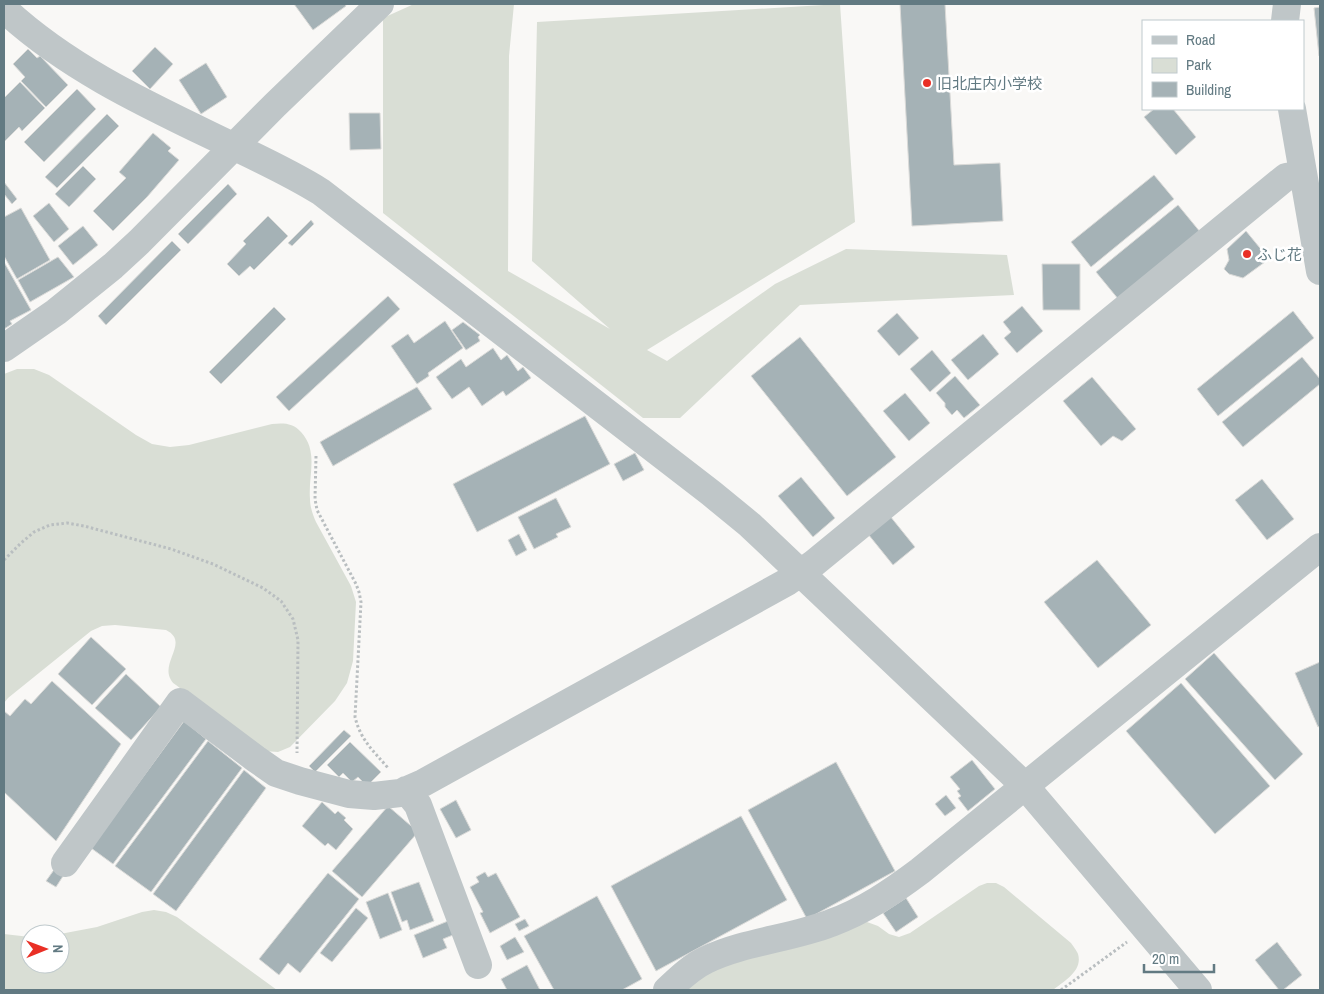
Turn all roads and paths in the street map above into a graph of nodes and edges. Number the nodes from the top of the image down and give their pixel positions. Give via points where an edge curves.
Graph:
1 (380, 4) edge
2 (1286, 4) edge
3 (4, 9) edge
4 (1285, 20) edge
5 (1292, 110) edge
6 (234, 146) junction
7 (1308, 160) edge
8 (1320, 271) edge
9 (4, 348) edge
10 (316, 456) dead end
11 (1320, 548) edge
12 (4, 560) edge
13 (800, 573) junction
14 (289, 777) junction
15 (1025, 786) junction
16 (406, 790) junction
17 (64, 863) dead end
18 (1145, 928) junction
19 (478, 965) dead end
20 (667, 990) edge
21 (1061, 990) edge
22 (1198, 990) edge

1 - 6 street
2 - 4 street
3 - 6 street via 36,37 93,76
5 - 7 street
6 - 9 street via 113,266
6 - 13 street via 280,168 340,206 731,508
7 - 8 street
7 - 13 street
10 - 16 path via 317,510 356,584 361,602 355,705 358,729
11 - 15 street
12 - 14 path via 34,532 50,525 67,523 192,556 263,588 281,600 293,619 298,640 296,756
13 - 15 street
13 - 16 street
14 - 16 street via 349,794 374,796
14 - 17 street via 256,760 180,702
15 - 18 street
15 - 20 street via 920,871 863,909 799,934 733,949 705,960
16 - 19 street via 418,805
18 - 21 path
18 - 22 street

